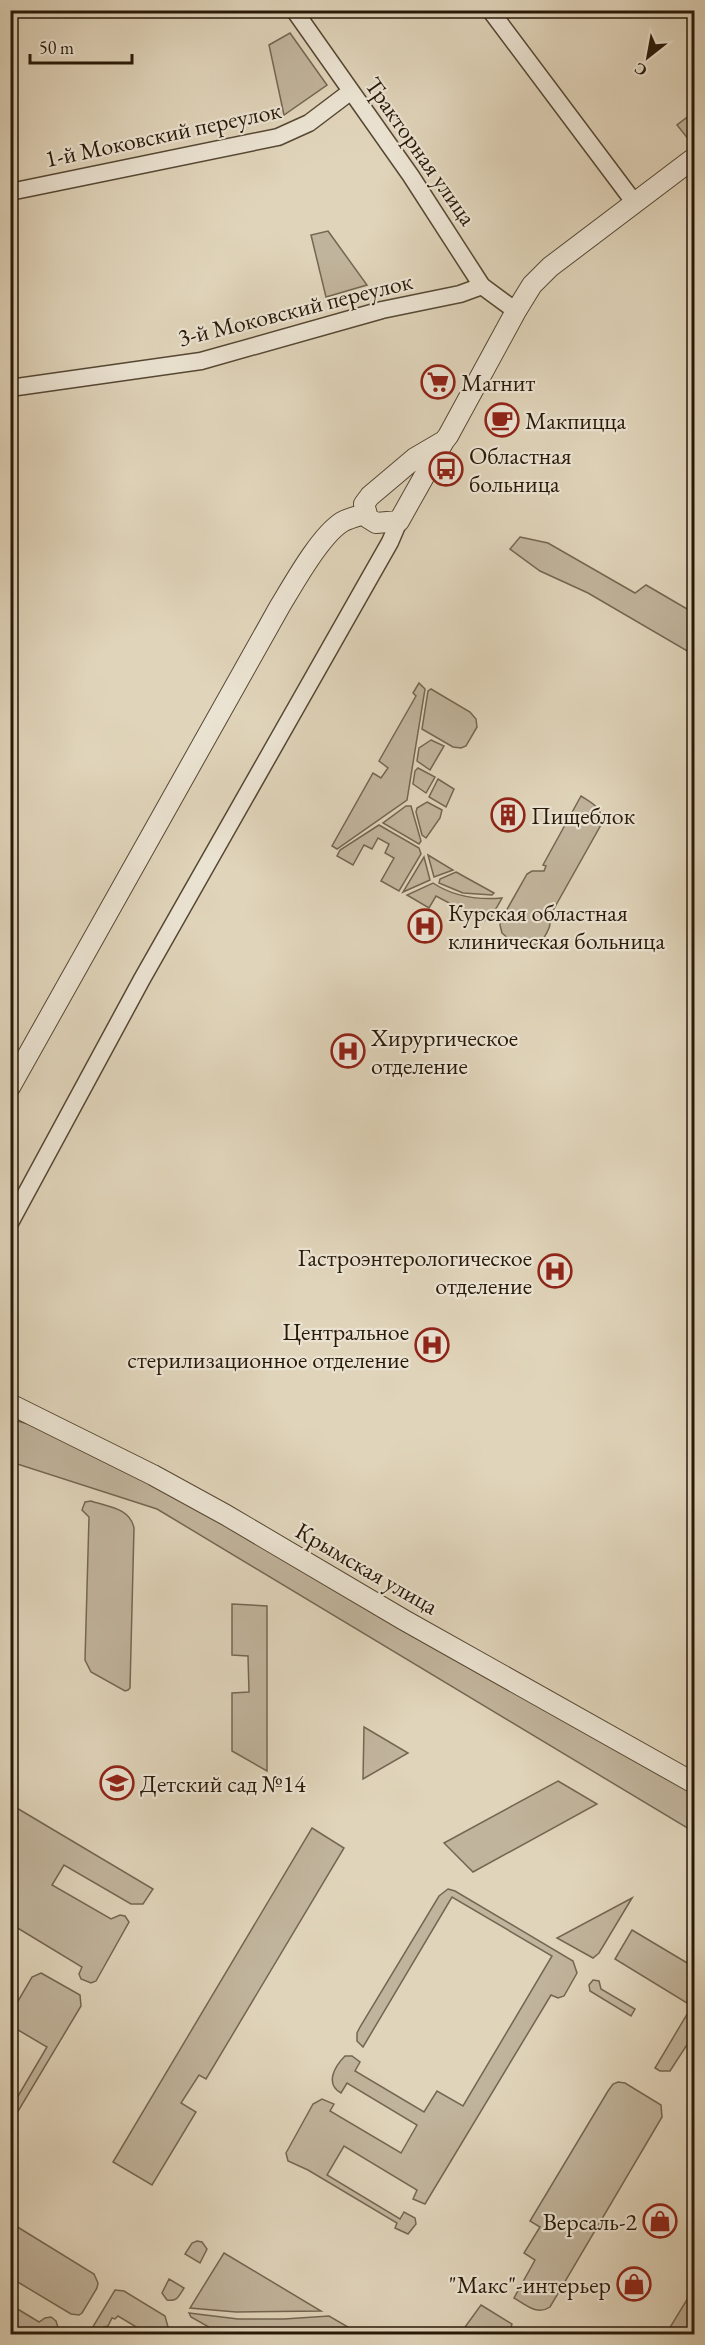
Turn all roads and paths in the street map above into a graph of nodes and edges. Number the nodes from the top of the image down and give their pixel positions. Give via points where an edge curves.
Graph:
1 (294, 10) edge
2 (490, 10) edge
3 (350, 92) junction
4 (694, 158) edge
5 (10, 192) edge
6 (634, 202) junction
7 (482, 286) junction
8 (516, 311) junction
9 (10, 388) edge
10 (444, 441) junction
11 (365, 514) junction
12 (399, 521) junction
13 (10, 1088) edge
14 (10, 1223) edge
15 (10, 1404) edge
16 (694, 1783) edge

1 - 3 street, Тракторная улица
2 - 6 street
3 - 5 street, 1-й Моковский переулок via 309,123 278,137
3 - 7 street, Тракторная улица via 411,176
4 - 6 street
6 - 8 street via 550,267 532,285
7 - 8 street, Тракторная улица
7 - 9 street, 3-й Моковский переулок via 201,361
8 - 10 street
10 - 11 street via 416,458 370,496 364,504
10 - 12 street
11 - 12 street via 376,523
11 - 13 street via 342,522 330,534 280,606
12 - 14 street
15 - 16 street, Крымская улица via 153,1474

